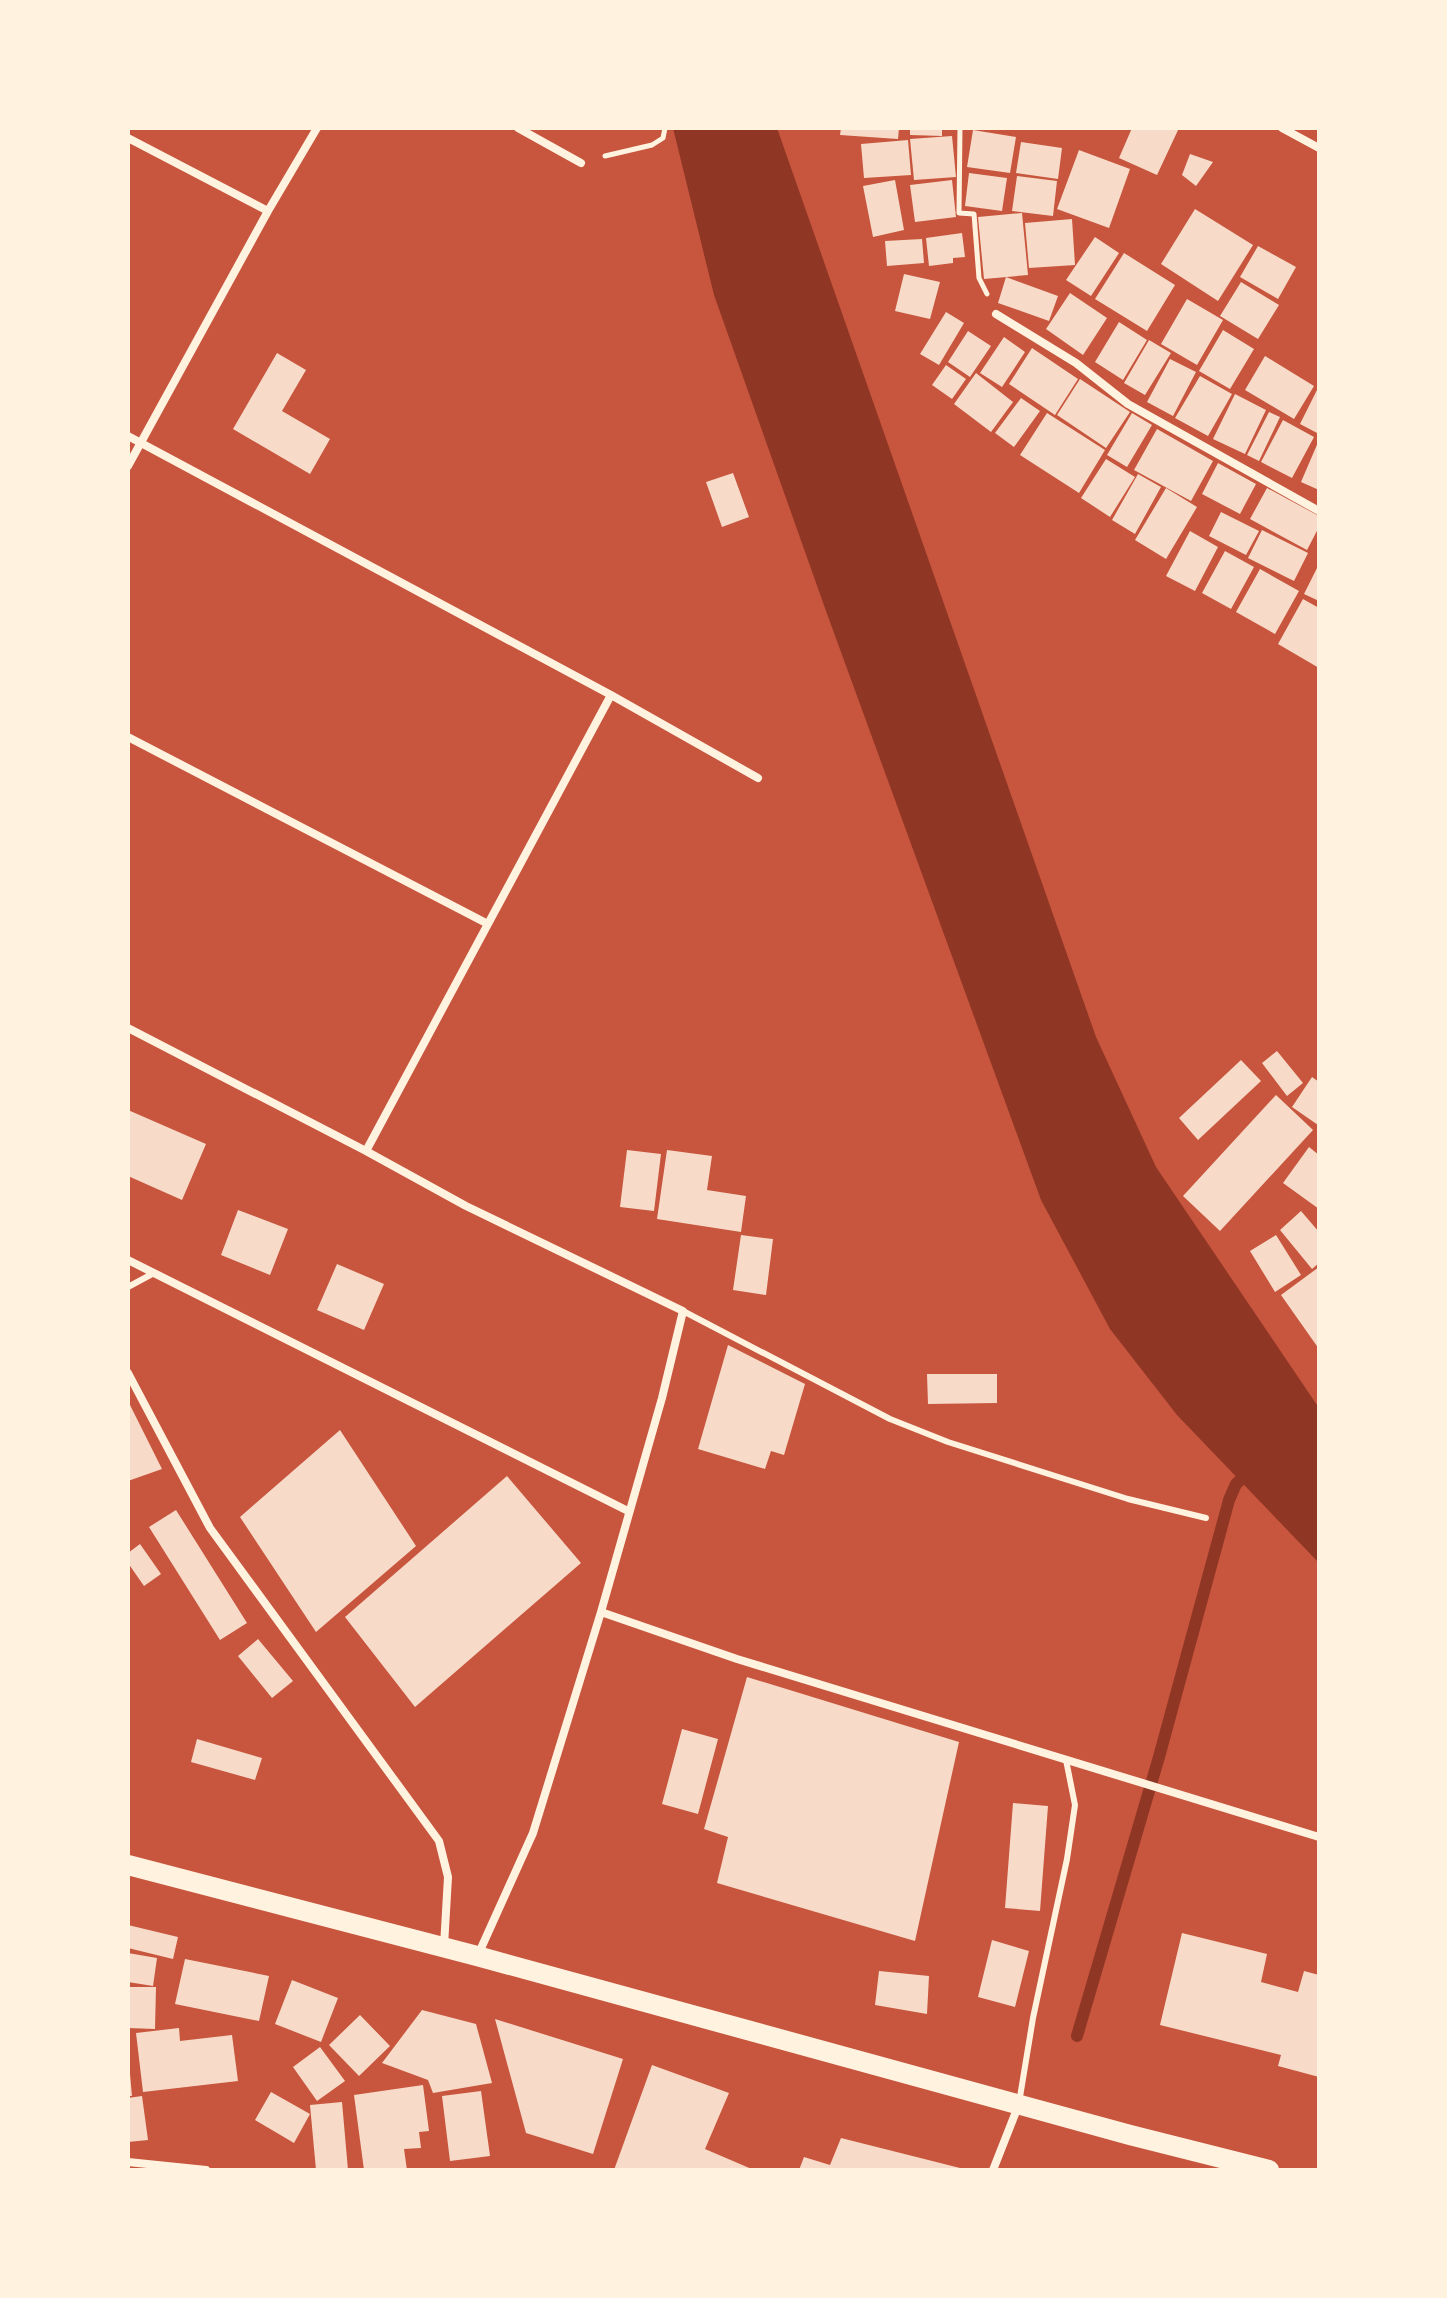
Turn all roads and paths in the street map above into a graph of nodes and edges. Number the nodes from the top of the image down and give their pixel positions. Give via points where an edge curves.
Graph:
1 (317, 128) edge
2 (518, 128) edge
3 (665, 128) edge
4 (960, 128) edge
5 (1282, 128) edge
6 (128, 138) edge
7 (1319, 148) edge
8 (581, 163) joint
9 (268, 211) junction
10 (996, 314) joint
11 (128, 436) edge
12 (140, 443) junction
13 (128, 466) edge
14 (1319, 511) edge
15 (611, 695) junction
16 (128, 737) edge
17 (758, 778) dead end
18 (488, 924) junction
19 (128, 1028) edge
20 (366, 1151) junction
21 (128, 1260) edge
22 (154, 1273) junction
23 (128, 1287) edge
24 (683, 1311) junction
25 (128, 1373) edge
26 (628, 1511) junction
27 (1206, 1518) dead end
28 (601, 1612) junction
29 (1066, 1760) junction
30 (1319, 1837) edge
31 (128, 1865) edge
32 (444, 1947) junction
33 (477, 1956) junction
34 (1019, 2103) junction
35 (128, 2162) edge
36 (206, 2170) edge
37 (993, 2170) edge
38 (1269, 2170) edge

1 - 9 street
2 - 8 street
3 - 8 path via 663,138 652,145
4 - 10 path via 959,213 974,214 979,278
5 - 7 street
6 - 9 street
9 - 12 street
10 - 14 street via 1076,363 1128,404
11 - 12 street
12 - 13 street
12 - 15 street
15 - 17 street
15 - 18 street
16 - 18 street
18 - 20 street
19 - 20 street
20 - 24 street via 466,1206
21 - 22 street
22 - 23 lane
22 - 26 street
24 - 26 street
24 - 27 lane via 890,1419 948,1442
25 - 32 street via 210,1528 439,1841 448,1877
26 - 28 street
28 - 29 street
28 - 33 street via 533,1833
29 - 30 street
29 - 34 lane via 1075,1805
31 - 32 main road
32 - 33 main road
33 - 34 main road
34 - 37 street
34 - 38 main road
35 - 36 street

